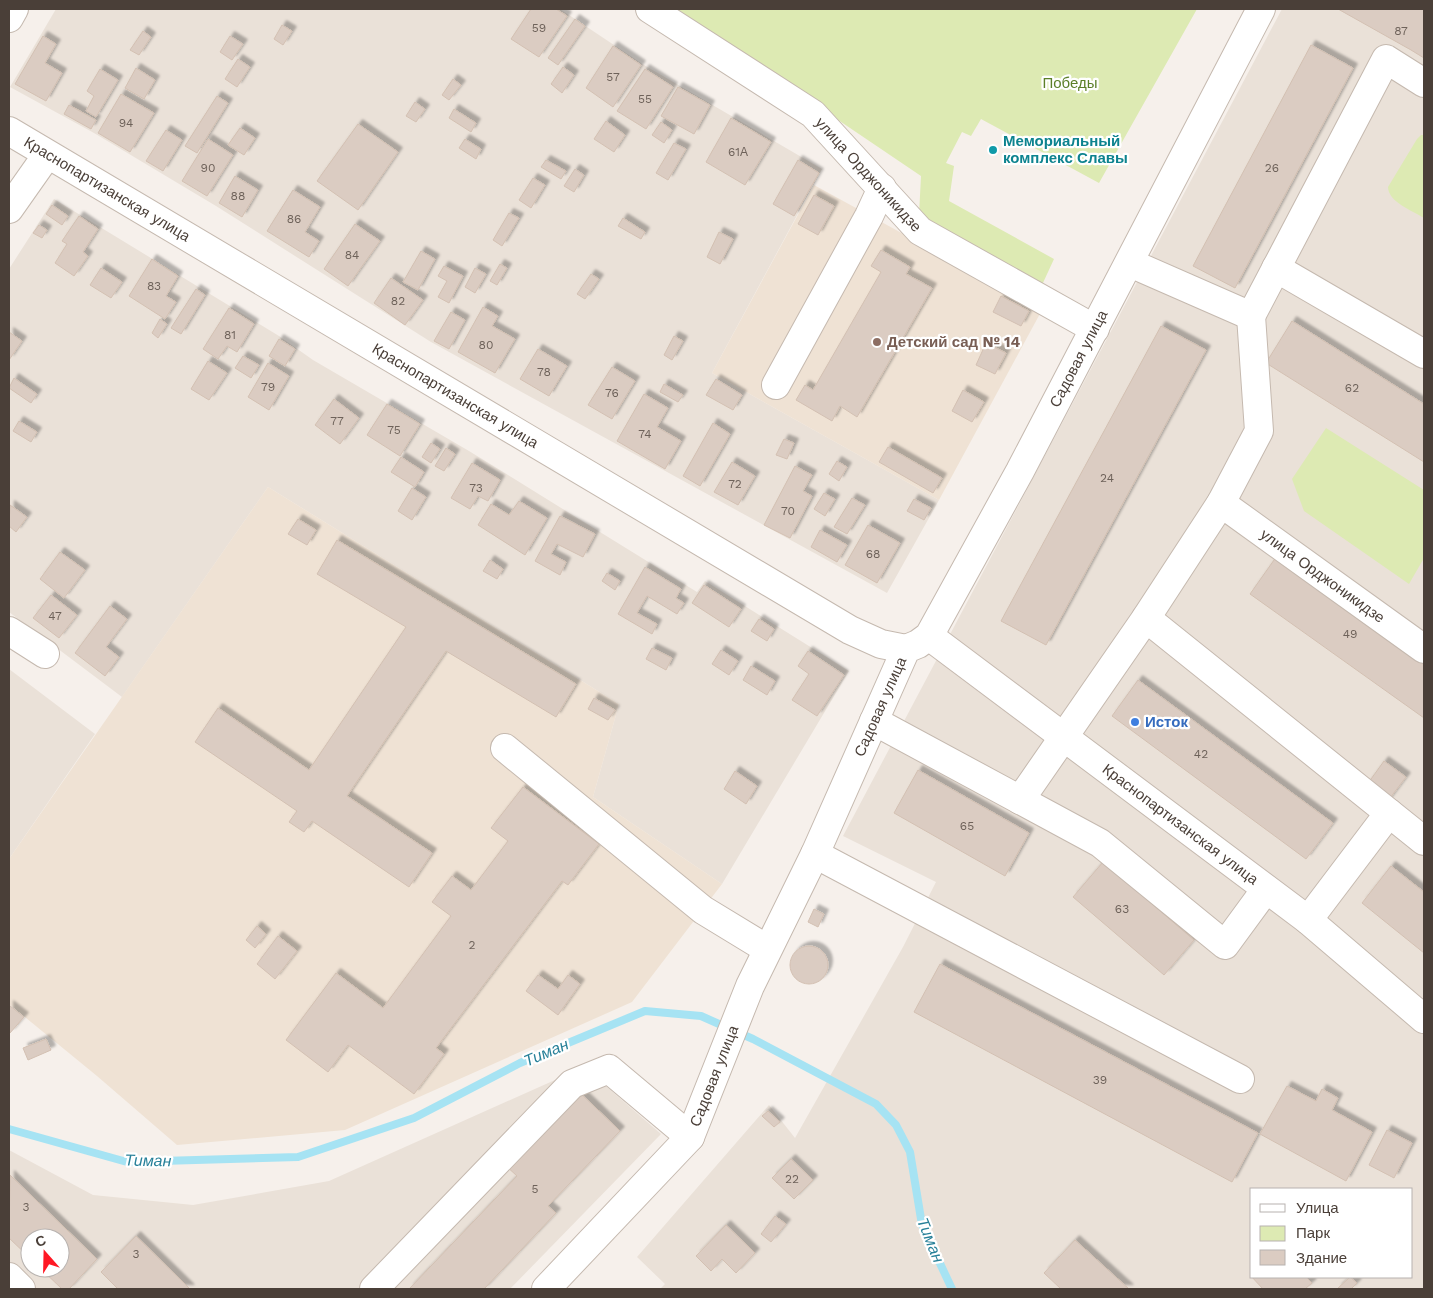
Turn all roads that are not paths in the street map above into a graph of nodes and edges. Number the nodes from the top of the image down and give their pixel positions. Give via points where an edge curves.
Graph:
1 (14, 9) edge
2 (650, 9) edge
3 (1261, 9) edge
4 (9, 18) edge
5 (1424, 83) edge
6 (9, 131) edge
7 (47, 154) junction
8 (882, 188) junction
9 (9, 209) edge
10 (1130, 263) junction
11 (1276, 268) junction
12 (1251, 316) junction
13 (1095, 329) junction
14 (1424, 354) edge
15 (776, 385) dead end
16 (1221, 503) junction
17 (1146, 618) junction
18 (9, 631) edge
19 (918, 643) junction
20 (1424, 649) edge
21 (45, 654) dead end
22 (874, 721) junction
23 (1064, 737) junction
24 (505, 748) dead end
25 (1020, 800) junction
26 (1389, 813) junction
27 (1424, 841) edge
28 (815, 854) junction
29 (1266, 889) junction
30 (1308, 920) junction
31 (767, 949) junction
32 (1424, 1019) edge
33 (1240, 1079) dead end
34 (690, 1137) junction
35 (9, 1277) edge
36 (21, 1289) edge
37 (374, 1289) edge
38 (546, 1289) edge

1 - 4 street
2 - 8 street, улица Орджоникидзе via 813,114
3 - 10 street, Садовая улица
5 - 11 street via 1386,59
6 - 7 street, Краснопартизанская улица
7 - 9 street
7 - 19 street, Краснопартизанская улица via 850,630 882,644
8 - 13 street, улица Орджоникидзе via 920,232
8 - 15 street
10 - 12 street
10 - 13 street, Садовая улица
11 - 12 street
11 - 14 street
12 - 16 street via 1259,431
13 - 19 street, Садовая улица
16 - 17 street
16 - 20 street, улица Орджоникидзе
17 - 23 street
17 - 26 street
18 - 21 street
19 - 22 street, Садовая улица
19 - 23 street, Краснопартизанская улица
22 - 25 street
22 - 28 street, Садовая улица
23 - 25 street
23 - 29 street, Краснопартизанская улица
24 - 31 street via 703,910
25 - 29 street via 1100,843 1225,945
26 - 27 street
26 - 30 street
28 - 31 street, Садовая улица
28 - 33 street
29 - 30 street, Краснопартизанская улица
30 - 32 street, Краснопартизанская улица
31 - 34 street, Садовая улица
34 - 37 street via 609,1069 572,1084
34 - 38 street, Садовая улица
35 - 36 street

